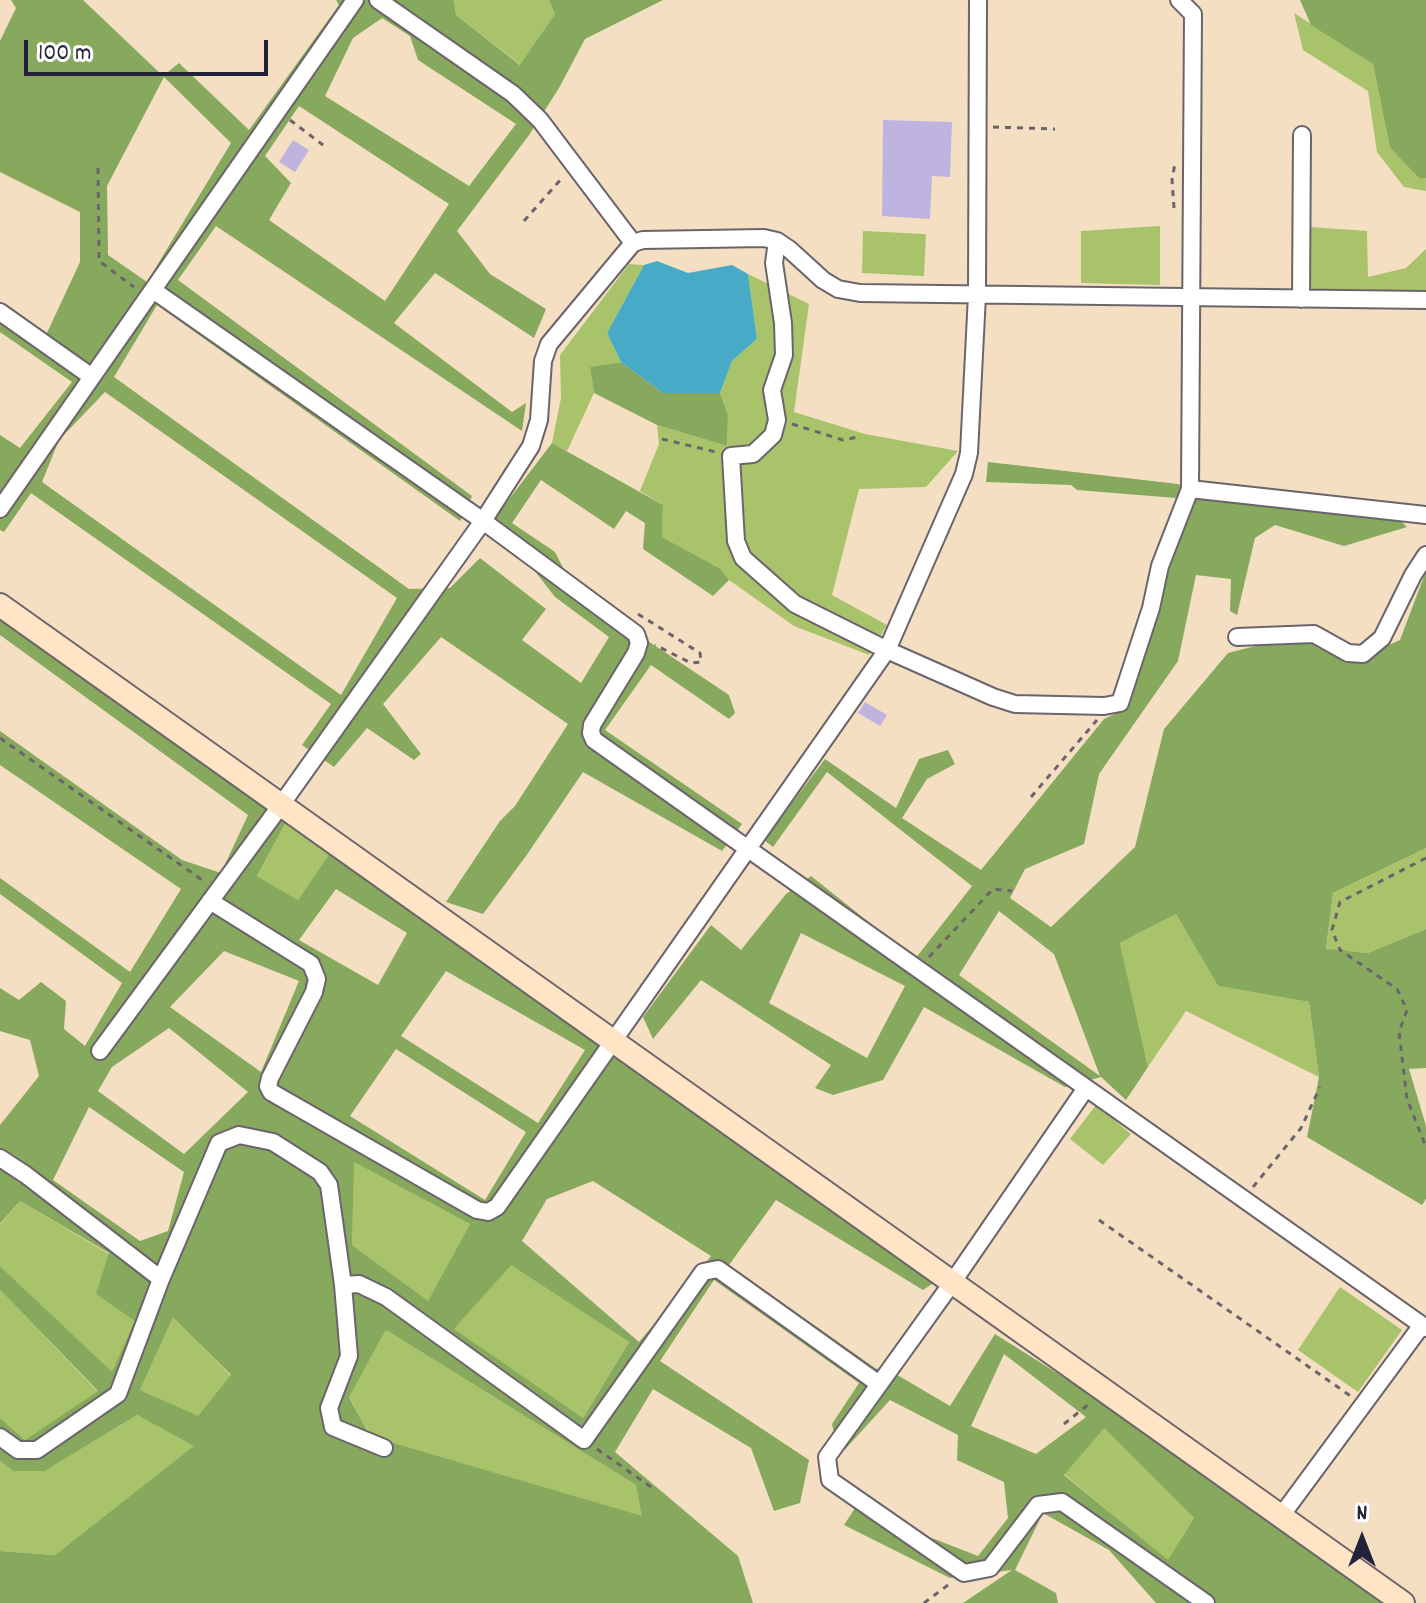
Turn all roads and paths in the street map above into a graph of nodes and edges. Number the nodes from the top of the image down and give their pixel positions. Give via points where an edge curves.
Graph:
1 (355, 0) edge
2 (378, 0) edge
3 (978, 0) edge
4 (1179, 0) edge
5 (278, 111) junction
6 (977, 127) junction
7 (1055, 129) dead end
8 (1302, 135) dead end
9 (323, 145) dead end
10 (574, 166) junction
11 (98, 168) dead end
12 (524, 221) dead end
13 (777, 241) junction
14 (633, 243) junction
15 (153, 290) junction
16 (977, 295) junction
17 (1192, 295) junction
18 (1301, 299) junction
19 (1426, 300) edge
20 (0, 312) edge
21 (92, 377) junction
22 (777, 420) junction
23 (858, 437) dead end
24 (662, 439) dead end
25 (731, 456) junction
26 (1190, 489) junction
27 (0, 509) edge
28 (1426, 515) edge
29 (483, 521) junction
30 (1426, 555) edge
31 (0, 605) edge
32 (1237, 637) dead end
33 (887, 650) junction
34 (1104, 706) junction
35 (0, 738) edge
36 (1031, 797) dead end
37 (281, 805) junction
38 (747, 847) junction
39 (1426, 858) edge
40 (1012, 891) dead end
41 (214, 896) junction
42 (919, 969) junction
43 (613, 1041) junction
44 (100, 1051) dead end
45 (1320, 1087) dead end
46 (1086, 1088) junction
47 (1426, 1147) edge
48 (0, 1158) edge
49 (1243, 1199) junction
50 (1099, 1220) dead end
51 (161, 1279) junction
52 (952, 1283) junction
53 (343, 1285) junction
54 (1424, 1327) edge
55 (879, 1384) junction
56 (1104, 1391) junction
57 (1363, 1405) junction
58 (1064, 1424) dead end
59 (0, 1437) edge
60 (584, 1440) junction
61 (384, 1448) dead end
62 (651, 1487) dead end
63 (1281, 1516) junction
64 (964, 1573) junction
65 (924, 1603) edge
66 (1206, 1603) edge
67 (1403, 1603) edge

1 - 5 street
2 - 10 street via 513,94
3 - 6 street
4 - 17 street via 1193,14
5 - 9 path
5 - 15 street
6 - 7 path
6 - 16 street
8 - 18 street
10 - 12 path
10 - 14 street
11 - 15 path via 99,261 138,290
13 - 14 street
13 - 16 street via 838,289
13 - 22 street via 774,263 784,355 772,390
14 - 29 street via 549,344 531,446
15 - 21 street
15 - 29 street
16 - 17 street
16 - 33 street via 964,474
17 - 18 street
17 - 26 street
18 - 19 street
20 - 21 street
21 - 27 street
22 - 23 path via 843,440
22 - 25 street via 773,435 753,454
24 - 25 path
25 - 33 street via 736,541 743,558 795,604
26 - 28 street
26 - 34 street via 1160,566 1120,703
29 - 37 street
29 - 38 street via 636,634 636,653 592,725 594,740
30 - 32 street via 1382,638 1363,654 1348,653 1314,634
31 - 37 street
33 - 34 street via 1015,704
33 - 38 street
34 - 36 path via 1096,723
35 - 41 path
37 - 41 street
37 - 43 street
38 - 42 street
38 - 43 street
39 - 47 path via 1340,902 1332,930 1340,950 1397,989 1407,1010 1399,1032 1407,1099
40 - 42 path via 993,889
41 - 43 street via 311,964 317,979 270,1078 271,1092 477,1210 497,1207
41 - 44 street
42 - 46 street
43 - 52 street
45 - 49 path via 1301,1128
46 - 49 street
46 - 52 street
48 - 51 street
49 - 54 street
50 - 57 path
51 - 53 street via 219,1143 239,1135 273,1142 320,1172 329,1185
51 - 59 street via 118,1394 37,1450 18,1450
52 - 55 street
52 - 56 street
53 - 60 street via 359,1284 386,1297
53 - 61 street via 349,1356 329,1408 333,1427
54 - 57 street
55 - 60 street via 718,1269 703,1272
55 - 64 street via 827,1457 830,1480
56 - 58 path
56 - 63 street
57 - 63 street
60 - 62 path
63 - 67 street
64 - 65 path
64 - 66 street via 990,1568 1038,1505 1062,1502

